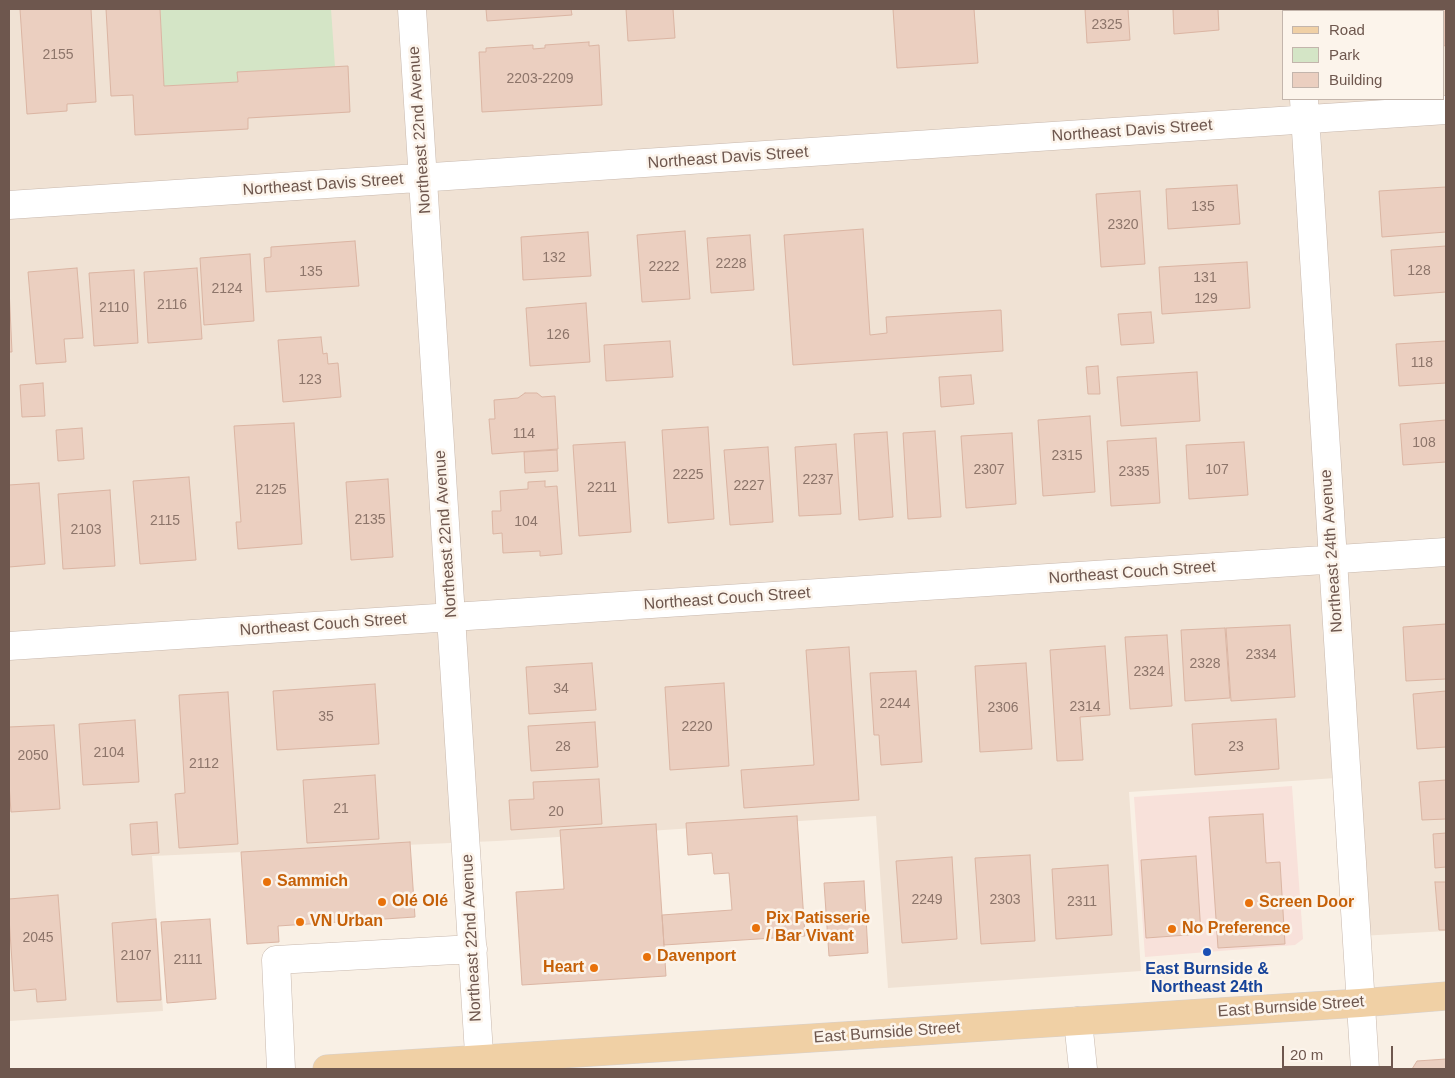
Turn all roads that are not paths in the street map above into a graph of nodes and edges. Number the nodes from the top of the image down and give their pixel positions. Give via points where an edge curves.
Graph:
1 (412, 9) edge
2 (1305, 109) edge
3 (1446, 110) edge
4 (423, 178) junction
5 (9, 205) edge
6 (1446, 552) edge
7 (1333, 560) junction
8 (452, 617) junction
9 (9, 646) edge
10 (473, 949) junction
11 (1446, 996) edge
12 (1360, 1003) junction
13 (1078, 1021) junction
14 (479, 1064) edge
15 (282, 1069) edge
16 (327, 1069) edge
17 (1083, 1069) edge
18 (1365, 1069) edge

1 - 4 street, Northeast 22nd Avenue
2 - 3 street, Northeast Davis Street
2 - 4 street, Northeast Davis Street
2 - 7 street, Northeast 24th Avenue
4 - 5 street, Northeast Davis Street
4 - 8 street, Northeast 22nd Avenue
6 - 7 street, Northeast Couch Street
7 - 8 street, Northeast Couch Street
7 - 12 street, Northeast 24th Avenue
8 - 9 street, Northeast Couch Street
8 - 10 street, Northeast 22nd Avenue
10 - 14 street, Northeast 22nd Avenue
10 - 15 street via 276,960
11 - 12 main road, East Burnside Street
12 - 13 main road, East Burnside Street
12 - 18 street, Northeast 24th Avenue
13 - 14 main road, East Burnside Street
13 - 17 street
14 - 16 main road, East Burnside Street

